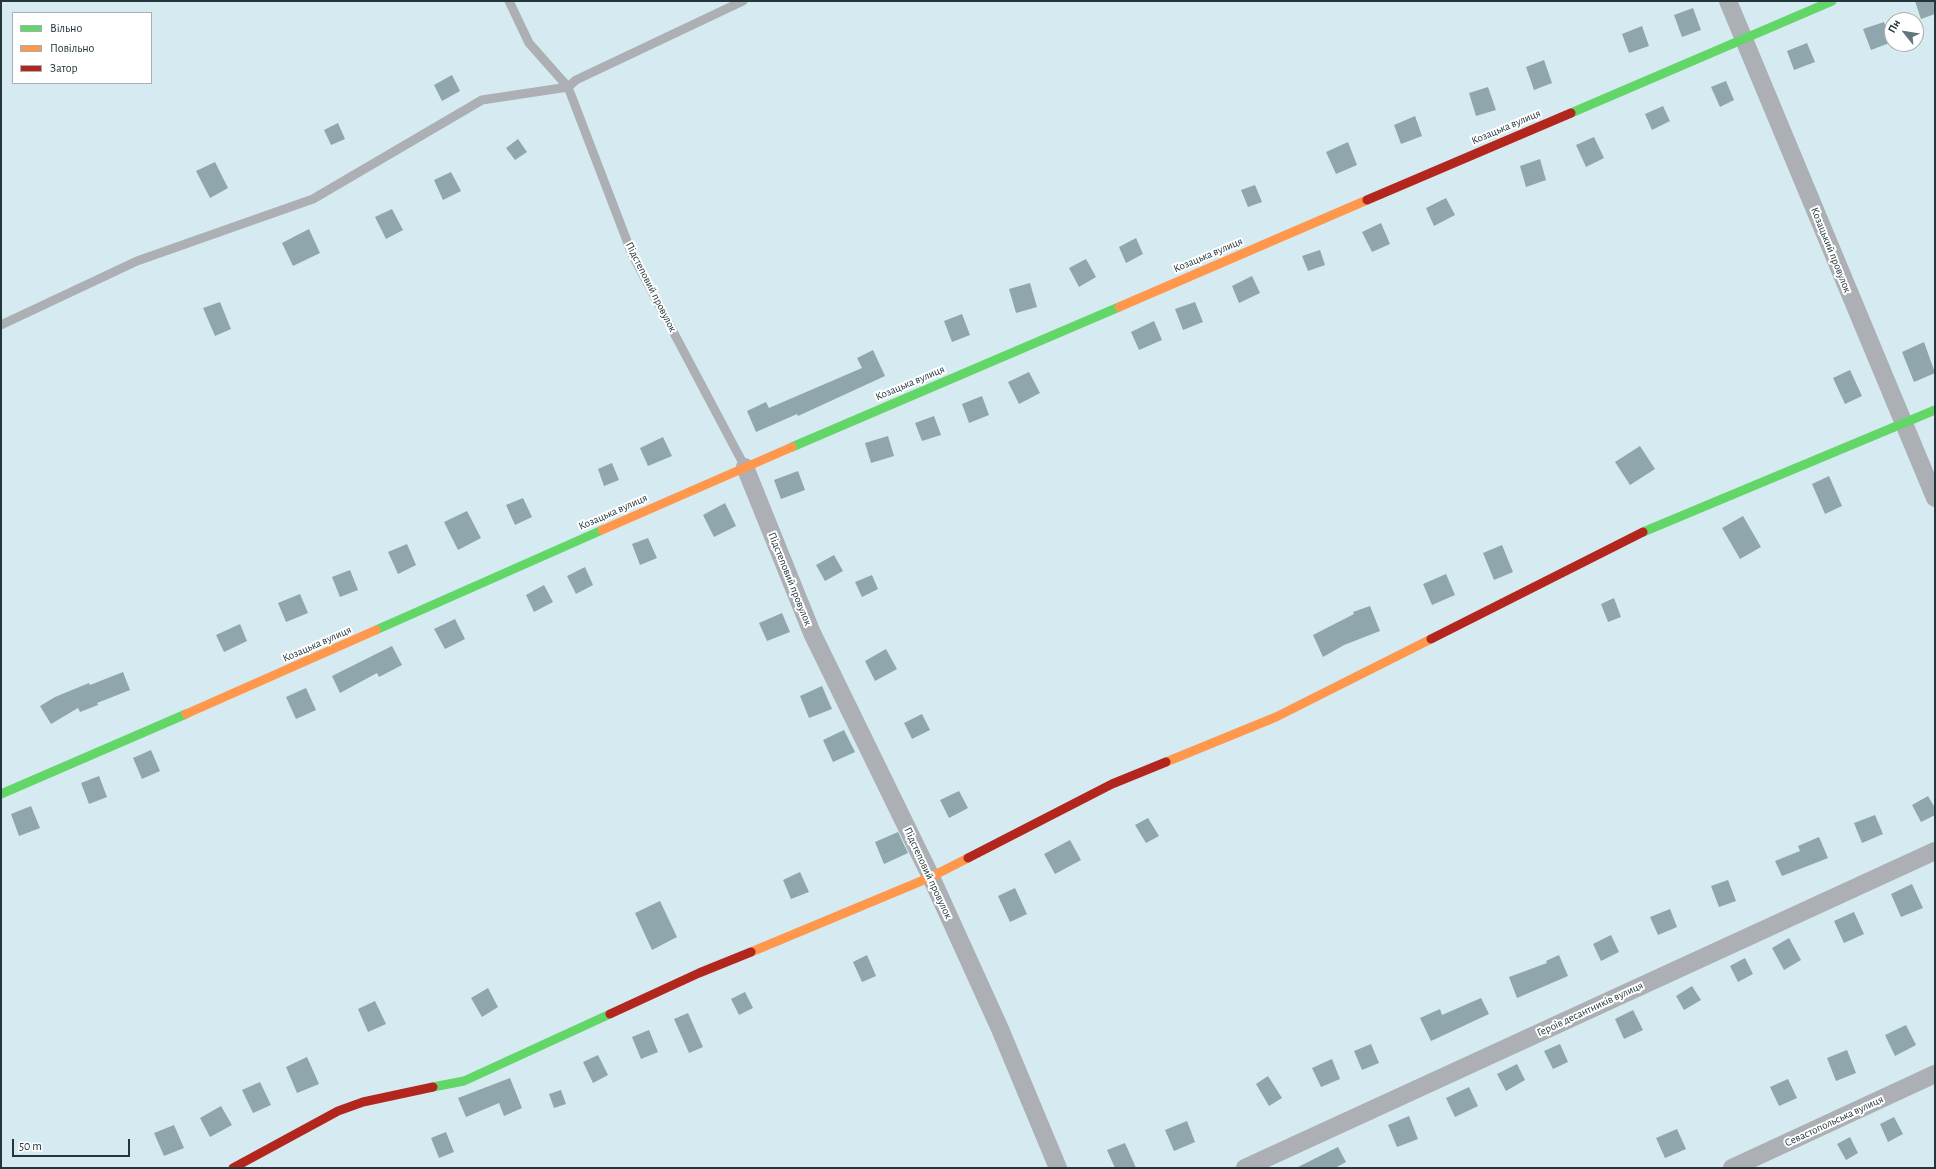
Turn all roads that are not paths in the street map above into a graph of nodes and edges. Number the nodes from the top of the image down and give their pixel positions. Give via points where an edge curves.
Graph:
1 (509, 1) edge
2 (743, 1) edge
3 (1728, 1) edge
4 (1832, 1) edge
5 (1744, 38) junction
6 (568, 86) junction
7 (1, 325) edge
8 (1935, 410) edge
9 (1903, 424) junction
10 (745, 467) junction
11 (1935, 498) edge
12 (1, 794) edge
13 (1935, 851) edge
14 (931, 877) junction
15 (1935, 1074) edge
16 (233, 1168) edge
17 (1058, 1168) edge
18 (1245, 1168) edge
19 (1732, 1168) edge

1 - 6 lane, Підстеповий провулок via 529,43
2 - 6 lane
3 - 5 street, Козацький провулок
4 - 5 street, Козацька вулиця
5 - 9 street, Козацький провулок
5 - 10 street, Козацька вулиця
6 - 7 lane via 482,100 313,199 137,261
6 - 10 lane, Підстеповий провулок via 632,254
8 - 9 street
9 - 11 street, Козацький провулок
9 - 14 street via 1636,535 1276,717 1112,784
10 - 12 street, Козацька вулиця
10 - 14 street, Підстеповий провулок via 812,633
13 - 18 street, Героїв десантників вулиця
14 - 16 street via 699,973 464,1081 363,1102 338,1111
14 - 17 street, Підстеповий провулок via 1000,1029
15 - 19 street, Севастопольська вулиця

